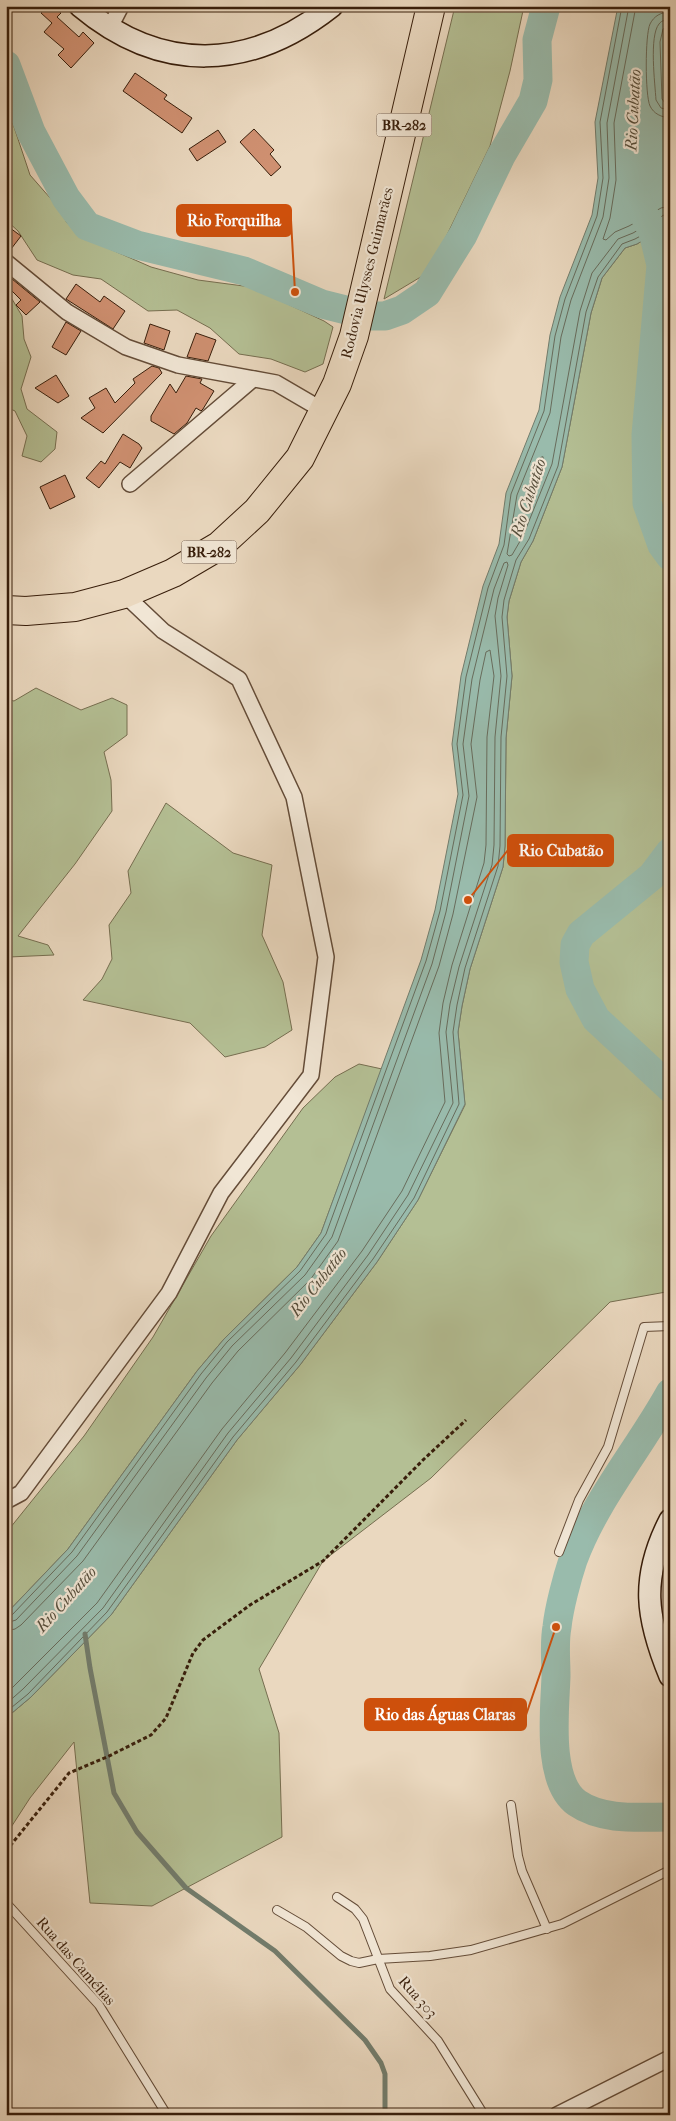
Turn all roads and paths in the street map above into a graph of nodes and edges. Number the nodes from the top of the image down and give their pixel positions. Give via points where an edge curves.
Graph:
1 (80, 6) edge
2 (121, 6) edge
3 (332, 6) edge
4 (431, 6) edge
5 (109, 29) junction
6 (6, 262) edge
7 (254, 379) junction
8 (324, 411) junction
9 (130, 484) dead end
10 (124, 594) junction
11 (6, 610) edge
12 (670, 1326) edge
13 (466, 1420) dead end
14 (6, 1501) edge
15 (670, 1520) edge
16 (559, 1552) dead end
17 (670, 1676) edge
18 (511, 1805) dead end
19 (6, 1851) edge
20 (670, 1870) edge
21 (337, 1897) dead end
22 (8, 1905) dead end
23 (277, 1910) dead end
24 (547, 1929) junction
25 (378, 1959) junction
26 (670, 2058) edge
27 (167, 2115) edge
28 (484, 2115) edge
29 (557, 2115) edge

1 - 5 street
2 - 5 street
3 - 5 street via 311,22 276,40 225,55 179,54
4 - 8 highway, Rodovia Ulysses Guimarães / BR-282 via 354,336
6 - 7 street via 67,312 126,347 178,365
7 - 8 street via 276,383
7 - 9 street
8 - 10 highway, Rodovia Ulysses Guimarães / BR-282 via 300,458 257,511 219,546 173,574
10 - 11 highway, Rodovia Ulysses Guimarães / BR-282 via 75,607
10 - 14 street via 163,631 239,679 294,797 326,957 311,1075 221,1193 169,1292 20,1493
12 - 16 lane via 644,1327 608,1447 579,1500
13 - 19 path via 323,1561 250,1605 203,1640 192,1654 166,1718 151,1735 69,1773
15 - 17 street via 656,1551 648,1583 652,1619
18 - 24 lane via 522,1871
20 - 24 lane via 577,1918
21 - 25 lane, Rua 303 via 363,1919
22 - 27 lane, Rua das Camélias via 99,2005
23 - 25 lane via 351,1961
24 - 25 lane via 452,1954
25 - 28 lane, Rua 303 via 390,1989 438,2041
26 - 29 street

